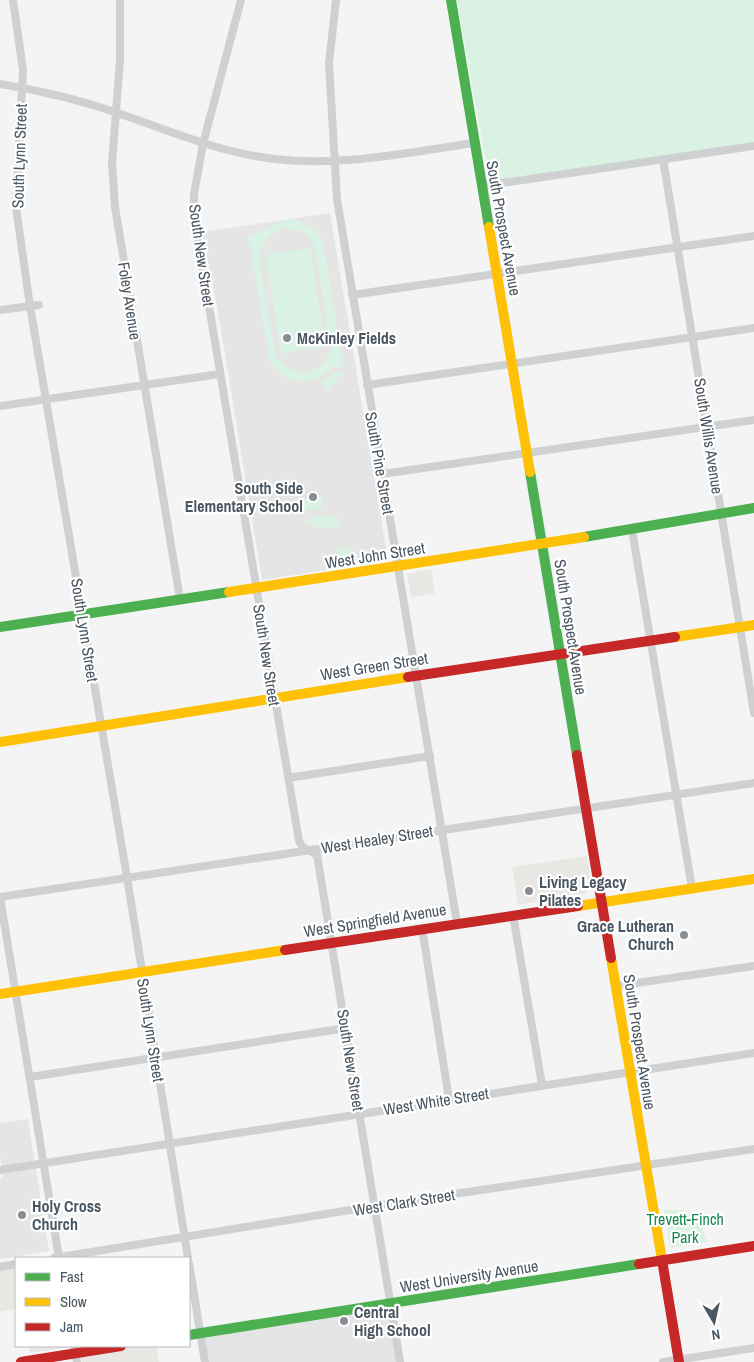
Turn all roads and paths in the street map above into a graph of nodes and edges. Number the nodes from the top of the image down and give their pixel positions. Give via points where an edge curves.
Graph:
1 (13, 0) edge
2 (120, 0) edge
3 (241, 0) edge
4 (336, 0) edge
5 (451, 0) edge
6 (0, 84) edge
7 (22, 87) junction
8 (115, 113) junction
9 (475, 143) junction
10 (203, 144) junction
11 (754, 146) edge
12 (664, 159) junction
13 (335, 162) junction
14 (482, 186) junction
15 (754, 236) edge
16 (678, 247) junction
17 (497, 274) junction
18 (352, 294) junction
19 (39, 305) dead end
20 (30, 306) junction
21 (0, 310) edge
22 (754, 328) edge
23 (693, 337) junction
24 (512, 364) junction
25 (220, 374) junction
26 (144, 385) junction
27 (367, 385) junction
28 (46, 399) junction
29 (0, 406) edge
30 (754, 420) edge
31 (708, 426) junction
32 (527, 453) junction
33 (382, 474) junction
34 (754, 508) edge
35 (722, 514) junction
36 (632, 530) junction
37 (542, 544) junction
38 (398, 566) junction
39 (256, 588) junction
40 (180, 599) junction
41 (83, 614) junction
42 (754, 625) edge
43 (0, 627) edge
44 (740, 627) junction
45 (650, 640) junction
46 (560, 653) junction
47 (415, 675) junction
48 (274, 697) junction
49 (754, 713) edge
50 (100, 726) junction
51 (0, 742) edge
52 (430, 756) junction
53 (288, 778) junction
54 (754, 783) edge
55 (676, 794) junction
56 (586, 807) junction
57 (442, 829) junction
58 (309, 850) junction
59 (127, 877) junction
60 (754, 879) edge
61 (692, 888) junction
62 (0, 897) edge
63 (601, 901) junction
64 (513, 914) junction
65 (457, 923) junction
66 (422, 928) junction
67 (330, 942) junction
68 (754, 966) edge
69 (141, 971) junction
70 (616, 986) junction
71 (15, 991) junction
72 (0, 994) edge
73 (346, 1028) junction
74 (754, 1053) edge
75 (156, 1057) junction
76 (630, 1071) junction
77 (30, 1077) junction
78 (542, 1085) junction
79 (449, 1099) junction
80 (360, 1113) junction
81 (169, 1142) junction
82 (754, 1149) edge
83 (44, 1163) junction
84 (646, 1165) junction
85 (0, 1170) edge
86 (375, 1206) junction
87 (184, 1237) junction
88 (754, 1246) edge
89 (58, 1257) edge
90 (64, 1257) edge
91 (188, 1257) edge
92 (662, 1260) junction
93 (15, 1264) edge
94 (0, 1267) edge
95 (190, 1269) edge
96 (390, 1303) junction
97 (200, 1333) junction
98 (190, 1335) edge
99 (114, 1347) edge
100 (754, 1348) edge
101 (75, 1354) edge
102 (679, 1361) edge
103 (21, 1362) edge
104 (205, 1362) edge
105 (400, 1362) edge
106 (663, 1362) edge

1 - 7 street, South Lynn Street
2 - 8 street, Foley Avenue via 120,60
3 - 10 street, South New Street
4 - 13 street, South Pine Street via 330,64
5 - 9 main road, South Prospect Avenue
6 - 7 street
7 - 8 street
7 - 20 street, South Lynn Street via 16,207
8 - 10 street
8 - 26 street, Foley Avenue via 112,163 115,207
9 - 13 street
9 - 14 main road, South Prospect Avenue
10 - 13 street via 274,159
10 - 25 street, South New Street via 194,194 194,217
11 - 12 street
12 - 14 street
12 - 16 street, South Willis Avenue
13 - 18 street, South Pine Street via 335,189
14 - 17 main road, South Prospect Avenue
15 - 16 street
16 - 17 street
16 - 23 street, South Willis Avenue
17 - 18 street
17 - 24 main road, South Prospect Avenue
18 - 27 street, South Pine Street
19 - 20 street
20 - 21 street
20 - 28 street, South Lynn Street
22 - 23 street
23 - 24 street
23 - 31 street, South Willis Avenue
24 - 27 street
24 - 32 main road, South Prospect Avenue
25 - 26 street
25 - 39 street, South New Street
26 - 28 street
26 - 40 street, Foley Avenue
27 - 33 street, South Pine Street
28 - 29 street
28 - 41 street, South Lynn Street
30 - 31 street
31 - 32 street
31 - 35 street, South Willis Avenue
32 - 33 street
32 - 37 main road, South Prospect Avenue
33 - 38 street, South Pine Street
34 - 35 main road, West John Street
35 - 36 main road, West John Street
35 - 44 street, South Willis Avenue
36 - 37 main road, West John Street
36 - 45 street
37 - 38 main road, West John Street
37 - 46 main road, South Prospect Avenue
38 - 39 main road, West John Street
38 - 47 street, South Pine Street
39 - 40 main road, West John Street
39 - 48 street, South New Street
40 - 41 main road, West John Street
41 - 43 main road, West John Street
41 - 50 street, South Lynn Street
42 - 44 main road, West Green Street
44 - 45 main road, West Green Street
44 - 49 street, South Willis Avenue
45 - 46 main road, West Green Street
45 - 55 street
46 - 47 main road, West Green Street
46 - 56 main road, South Prospect Avenue
47 - 48 main road, West Green Street
47 - 52 street, South Pine Street
48 - 50 main road, West Green Street
48 - 53 street, South New Street
50 - 51 main road, West Green Street
50 - 59 street, South Lynn Street
52 - 53 street
52 - 57 street, South Pine Street
53 - 58 street, South New Street via 300,843
54 - 55 street, West Healey Street
55 - 56 street, West Healey Street
55 - 61 street
56 - 57 street, West Healey Street
56 - 63 main road, South Prospect Avenue
57 - 58 street, West Healey Street
57 - 65 street, South Pine Street
58 - 59 street, West Healey Street
58 - 67 street, South New Street via 317,855
59 - 62 street, West Healey Street
59 - 69 street, South Lynn Street
60 - 61 main road, West Springfield Avenue
61 - 63 main road, West Springfield Avenue
62 - 71 street
63 - 64 main road, West Springfield Avenue
63 - 70 main road, South Prospect Avenue
64 - 65 main road, West Springfield Avenue
64 - 78 street
65 - 66 main road, West Springfield Avenue
66 - 67 main road, West Springfield Avenue
66 - 79 street
67 - 69 main road, West Springfield Avenue
67 - 73 street, South New Street
68 - 70 street
69 - 71 main road, West Springfield Avenue
69 - 75 street, South Lynn Street
70 - 76 main road, South Prospect Avenue
71 - 72 main road, West Springfield Avenue
71 - 77 street
73 - 75 street
73 - 80 street, South New Street
74 - 76 street, West White Street
75 - 77 street
75 - 81 street, South Lynn Street
76 - 78 street, West White Street
76 - 84 main road, South Prospect Avenue
77 - 83 street
78 - 79 street, West White Street
79 - 80 street, West White Street
80 - 81 street, West White Street
80 - 86 street, South New Street
81 - 83 street, West White Street
81 - 87 street, South Lynn Street
82 - 84 street, West Clark Street
83 - 85 street, West White Street
83 - 89 street
84 - 86 street, West Clark Street
84 - 92 main road, South Prospect Avenue
86 - 87 street, West Clark Street
86 - 96 street, South New Street
87 - 90 street, West Clark Street
87 - 91 street, South Lynn Street
88 - 92 main road, West University Avenue
92 - 96 main road, West University Avenue
92 - 102 main road, South Prospect Avenue
93 - 94 street
95 - 97 street
96 - 97 main road, West University Avenue
96 - 105 street, South New Street
97 - 98 main road, West University Avenue
97 - 104 street
99 - 101 main road
100 - 102 street
101 - 103 main road
102 - 106 street

